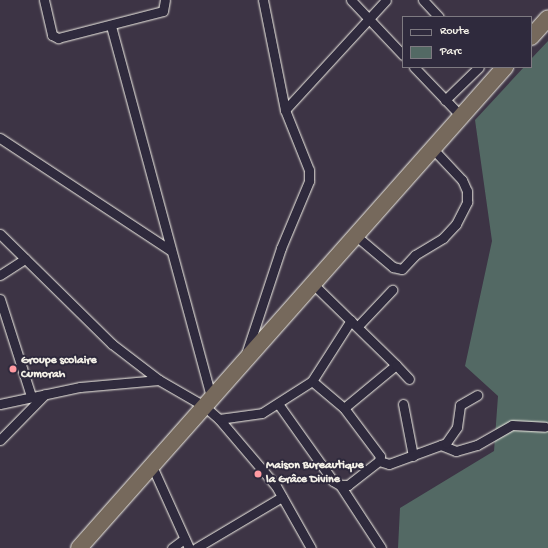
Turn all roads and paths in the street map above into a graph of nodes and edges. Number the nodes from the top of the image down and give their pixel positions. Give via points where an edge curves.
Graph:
1 (44, 0) edge
2 (165, 0) edge
3 (263, 0) edge
4 (351, 0) edge
5 (386, 0) edge
6 (423, 0) edge
7 (437, 16) edge
8 (368, 17) junction
9 (548, 18) edge
10 (111, 26) junction
11 (532, 36) edge
12 (402, 54) edge
13 (415, 68) edge
14 (478, 68) edge
15 (504, 68) edge
16 (445, 100) junction
17 (285, 110) junction
18 (461, 116) junction
19 (0, 138) edge
20 (432, 148) junction
21 (0, 234) edge
22 (355, 235) junction
23 (170, 250) junction
24 (25, 259) junction
25 (0, 275) edge
26 (313, 284) junction
27 (392, 290) dead end
28 (0, 299) edge
29 (354, 323) junction
30 (243, 361) junction
31 (396, 365) junction
32 (408, 379) dead end
33 (159, 380) junction
34 (312, 381) junction
35 (45, 394) junction
36 (477, 394) dead end
37 (31, 396) junction
38 (208, 401) junction
39 (0, 404) edge
40 (403, 404) dead end
41 (280, 405) junction
42 (344, 408) junction
43 (218, 419) junction
44 (545, 427) dead end
45 (0, 440) edge
46 (441, 445) junction
47 (413, 456) junction
48 (379, 461) junction
49 (152, 466) junction
50 (340, 485) junction
51 (282, 497) junction
52 (184, 539) junction
53 (309, 547) edge
54 (79, 548) edge
55 (172, 548) edge
56 (189, 548) edge
57 (196, 548) edge
58 (381, 548) edge

1 - 10 street via 54,38
2 - 10 street via 163,11
3 - 17 street
4 - 8 street
5 - 8 street
6 - 7 street
8 - 12 street
8 - 17 street
9 - 11 highway
10 - 23 street
13 - 16 street
14 - 16 street
15 - 18 highway
16 - 18 street
17 - 30 street via 309,170 309,181 281,248
18 - 20 highway
19 - 23 street
20 - 22 highway
20 - 22 street via 462,180 467,191 467,202 456,224 402,269 393,267
21 - 24 street
22 - 26 highway
23 - 38 street
24 - 25 street
24 - 33 street via 86,315 112,344
26 - 29 street
26 - 30 highway
27 - 29 street
28 - 37 street
29 - 31 street
29 - 34 street
30 - 38 highway
31 - 32 street
31 - 42 street
33 - 35 street
33 - 38 street
34 - 41 street
34 - 42 street
35 - 37 street
35 - 45 street
36 - 46 street via 460,405 457,426
37 - 39 street
38 - 43 street
38 - 49 highway
40 - 47 street
41 - 43 street via 247,418
41 - 50 street via 333,481
42 - 48 street via 378,451
43 - 51 street
44 - 46 street via 512,425 477,445 456,451
46 - 47 street
47 - 48 street via 389,464
48 - 50 street via 348,485
49 - 52 street
49 - 54 highway
50 - 58 street
51 - 53 street
51 - 57 street
52 - 55 street
52 - 56 street

